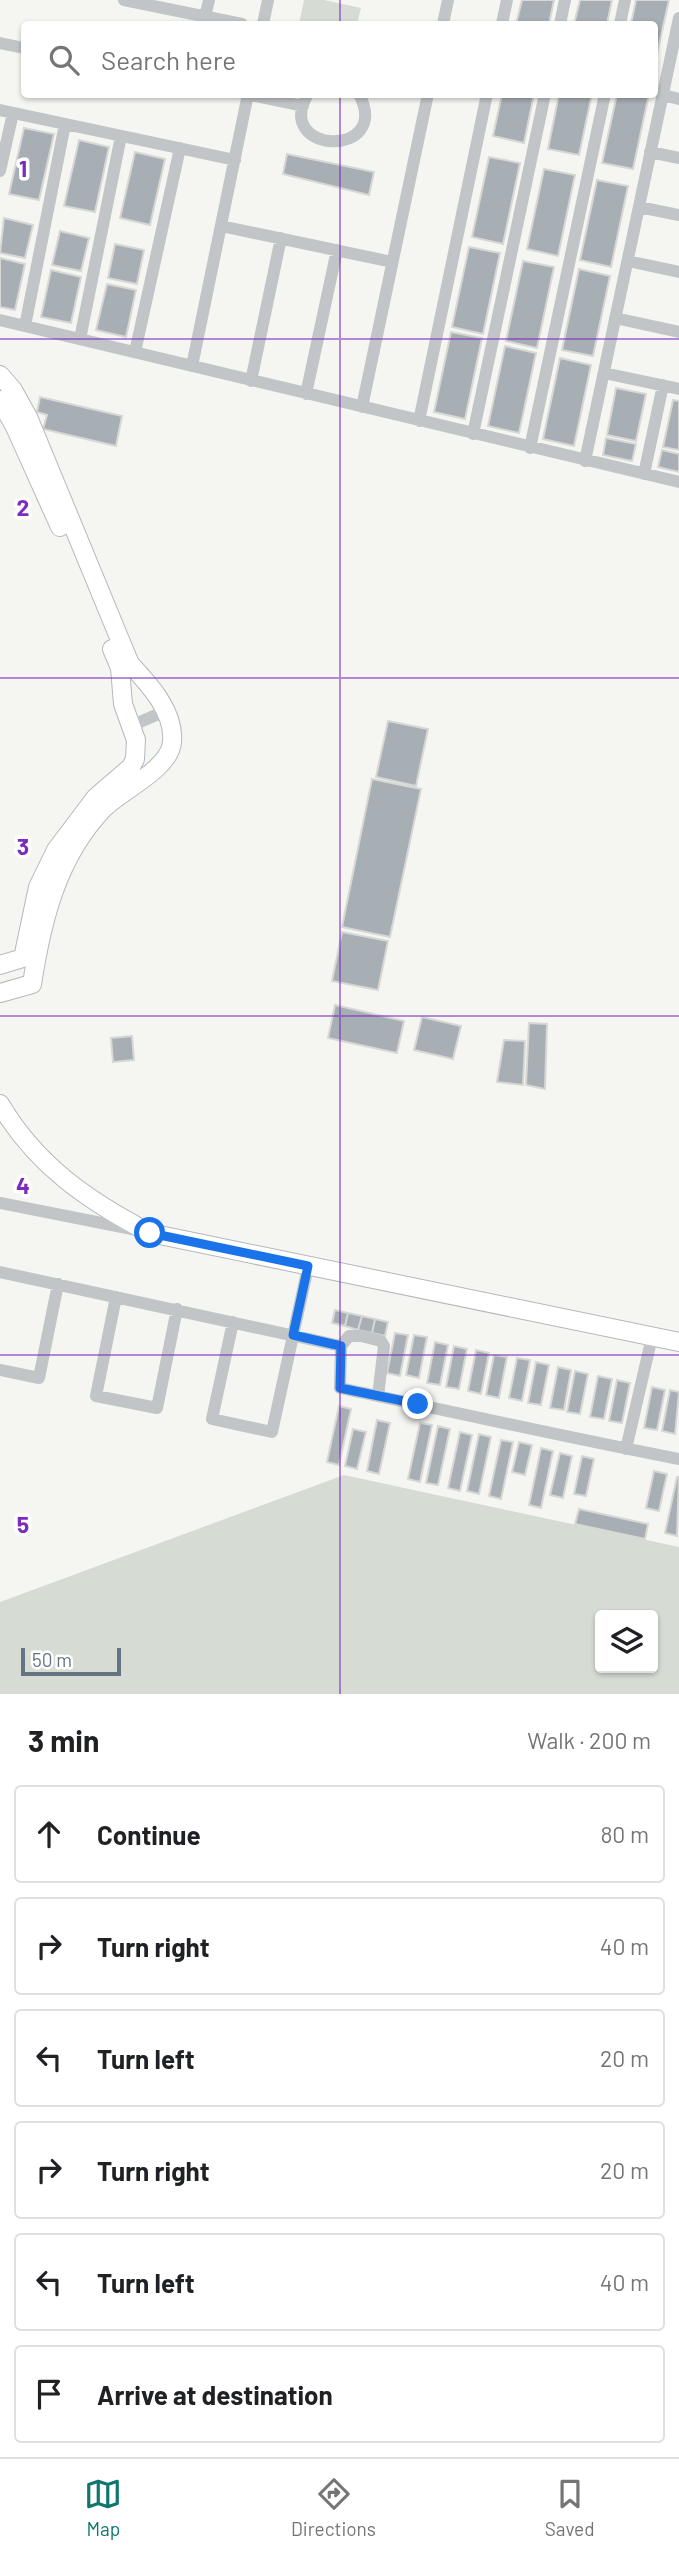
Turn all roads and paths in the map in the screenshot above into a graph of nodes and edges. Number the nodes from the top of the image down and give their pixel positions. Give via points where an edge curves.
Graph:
1 (124, 0) edge
2 (209, 0) edge
3 (268, 0) edge
4 (447, 0) edge
5 (507, 0) edge
6 (565, 0) edge
7 (625, 0) edge
8 (152, 3) edge
9 (205, 17) junction
10 (679, 18) edge
11 (226, 21) edge
12 (264, 21) edge
13 (444, 21) edge
14 (503, 21) edge
15 (561, 21) edge
16 (621, 21) edge
17 (677, 40) edge
18 (0, 43) edge
19 (21, 47) edge
20 (663, 95) junction
21 (247, 98) edge
22 (282, 98) edge
23 (360, 98) edge
24 (427, 98) edge
25 (486, 98) edge
26 (544, 98) edge
27 (604, 98) edge
28 (679, 99) edge
29 (305, 100) edge
30 (6, 112) edge
31 (65, 124) junction
32 (121, 136) junction
33 (180, 148) junction
34 (650, 152) junction
35 (679, 158) edge
36 (235, 160) junction
37 (0, 172) edge
38 (639, 207) junction
39 (679, 215) edge
40 (221, 226) junction
41 (281, 238) junction
42 (337, 250) junction
43 (628, 261) junction
44 (393, 262) junction
45 (679, 272) edge
46 (615, 318) junction
47 (0, 320) edge
48 (25, 326) junction
49 (679, 332) edge
50 (80, 340) junction
51 (135, 352) junction
52 (192, 366) junction
53 (604, 373) junction
54 (0, 375) edge
55 (251, 381) junction
56 (663, 385) junction
57 (679, 388) edge
58 (306, 394) junction
59 (0, 400) edge
60 (362, 407) junction
61 (419, 421) junction
62 (473, 434) junction
63 (530, 448) junction
64 (585, 461) junction
65 (644, 474) junction
66 (679, 482) edge
67 (61, 513) junction
68 (143, 678) junction
69 (122, 690) junction
70 (165, 711) junction
71 (131, 726) junction
72 (0, 964) edge
73 (0, 992) edge
74 (0, 1104) edge
75 (0, 1203) edge
76 (150, 1233) junction
77 (308, 1266) junction
78 (0, 1272) edge
79 (58, 1284) junction
80 (116, 1297) junction
81 (177, 1309) junction
82 (233, 1322) junction
83 (293, 1335) junction
84 (652, 1337) junction
85 (679, 1342) edge
86 (341, 1346) junction
87 (0, 1370) edge
88 (378, 1396) junction
89 (626, 1449) junction
90 (679, 1459) edge

1 - 8 street
2 - 9 street
3 - 12 street
4 - 13 street
5 - 14 street
6 - 15 street
7 - 16 street
8 - 9 street
9 - 11 street
10 - 17 street
17 - 20 street
18 - 19 street
20 - 28 street
20 - 34 street
21 - 36 street
22 - 29 street
23 - 29 street via 361,126 350,138 335,144 312,136 304,122
24 - 44 street
25 - 61 street
26 - 62 street
27 - 63 street
30 - 31 street
30 - 37 street
31 - 32 street
31 - 48 street
32 - 33 street
32 - 50 street
33 - 36 street
33 - 51 street
34 - 35 street
34 - 38 street
36 - 40 street
38 - 39 street
38 - 43 street
40 - 41 street
40 - 52 street
41 - 42 street
41 - 55 street
42 - 44 street
42 - 58 street
43 - 45 street
43 - 46 street
44 - 60 street
46 - 49 street
46 - 53 street
47 - 48 street
48 - 50 street
50 - 51 street
51 - 52 street
52 - 55 street
53 - 56 street
53 - 64 street
54 - 67 street via 28,417
55 - 58 street
56 - 57 street
56 - 65 street
58 - 60 street
59 - 67 street
60 - 61 street
61 - 62 street
62 - 63 street
63 - 64 street
64 - 65 street
65 - 66 street
67 - 68 street via 130,664
67 - 69 street via 120,668
68 - 69 street
68 - 70 street
69 - 71 street
70 - 71 street
70 - 73 street via 172,743 167,758 105,807 75,847 51,894 32,985
71 - 72 street via 137,750 131,767 96,797 56,850 37,887 23,958
74 - 76 street via 47,1166 89,1199
75 - 76 street
76 - 77 street
77 - 83 street
77 - 84 street
78 - 79 street
79 - 80 street
79 - 87 street via 38,1378
80 - 81 street
80 - 81 street via 96,1396 157,1408
81 - 82 street
82 - 83 street
82 - 83 street via 212,1419 272,1432
83 - 86 street
84 - 85 street
84 - 89 street
86 - 88 street via 340,1388
86 - 88 street via 349,1336 381,1341 384,1360
88 - 89 street
89 - 90 street

